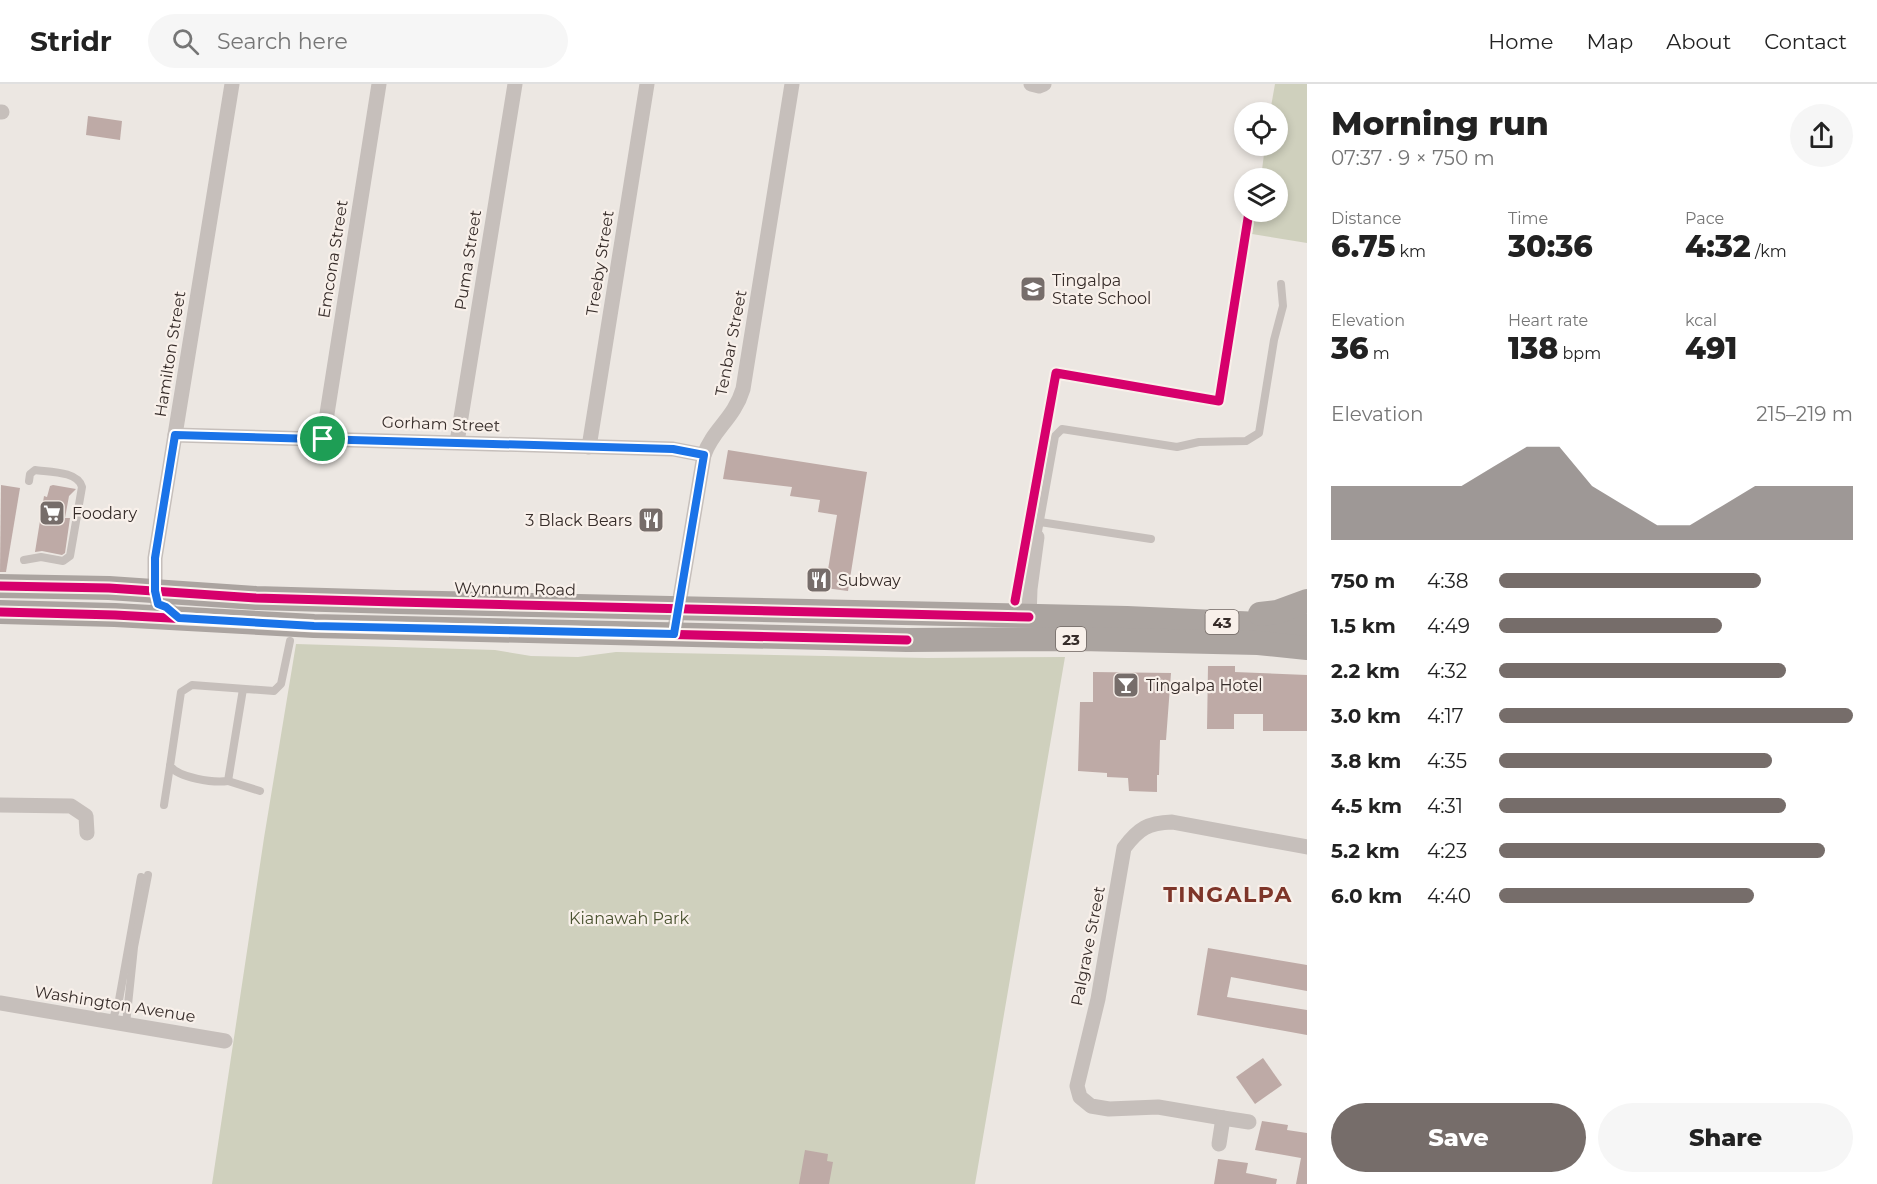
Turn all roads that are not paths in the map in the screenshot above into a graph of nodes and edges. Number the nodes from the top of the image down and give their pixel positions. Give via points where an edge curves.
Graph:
1 (232, 84) edge
2 (380, 84) edge
3 (515, 84) edge
4 (647, 84) edge
5 (792, 84) edge
6 (1031, 84) edge
7 (1044, 84) edge
8 (1281, 284) dead end
9 (175, 435) junction
10 (323, 439) junction
11 (457, 442) junction
12 (589, 447) junction
13 (704, 455) junction
14 (29, 481) dead end
15 (1039, 530) junction
16 (1151, 539) dead end
17 (24, 560) dead end
18 (0, 586) edge
19 (155, 591) junction
20 (1307, 601) edge
21 (396, 602) junction
22 (679, 608) junction
23 (0, 612) edge
24 (1029, 617) junction
25 (179, 618) junction
26 (1177, 620) junction
27 (1307, 626) edge
28 (414, 628) junction
29 (674, 634) junction
30 (290, 640) dead end
31 (1307, 648) edge
32 (243, 689) junction
33 (170, 766) junction
34 (228, 781) junction
35 (260, 791) dead end
36 (0, 805) edge
37 (164, 805) dead end
38 (87, 833) dead end
39 (1307, 847) edge
40 (0, 1003) edge
41 (119, 1023) junction
42 (225, 1041) dead end
43 (1224, 1118) junction
44 (1249, 1122) dead end
45 (1219, 1144) dead end

1 - 9 street, Hamilton Street
2 - 10 street, Emcona Street
3 - 11 street, Puma Street
4 - 12 street, Treeby Street
5 - 13 street, Tenbar Street via 743,389 736,408 713,436
6 - 7 street
8 - 15 lane via 1283,306 1259,433 1246,441 1199,442 1177,447 1062,429 1055,436
9 - 10 street, Gorham Street
9 - 19 street, Hamilton Street via 155,558
10 - 11 street, Gorham Street
11 - 12 street, Gorham Street
12 - 13 street, Gorham Street via 673,449
13 - 22 street, Tenbar Street
14 - 17 lane via 35,470 74,476 82,487 70,556 63,561 40,556
15 - 16 lane
15 - 24 street
18 - 19 main road, Wynnum Road / 23
19 - 21 main road, Wynnum Road / 23
19 - 25 street via 158,604
20 - 26 main road, 23 via 1267,614
21 - 22 main road, Wynnum Road / 23
21 - 28 main road via 414,615
22 - 24 main road, Wynnum Road / 23
22 - 29 street, Tenbar Street
23 - 25 main road, 23
24 - 26 main road, Wynnum Road / 23
25 - 28 main road, 23
26 - 27 main road, Wynnum Road / 43
28 - 29 main road, 23
29 - 31 main road, 23 via 1080,639
30 - 32 lane via 281,684 274,691
32 - 33 lane via 192,685 181,692
32 - 34 lane
33 - 34 lane via 176,773
33 - 37 lane
34 - 35 lane
36 - 38 street via 71,806 86,816
39 - 43 street, Palgrave Street via 1172,822 1153,823 1135,834 1124,848 1098,999 1077,1086 1080,1097 1091,1106 1109,1109 1158,1107
40 - 41 street, Washington Avenue
41 - 41 lane via 134,947 144,876 119,1000
41 - 42 street, Washington Avenue
43 - 44 street, Palgrave Street
43 - 45 street

